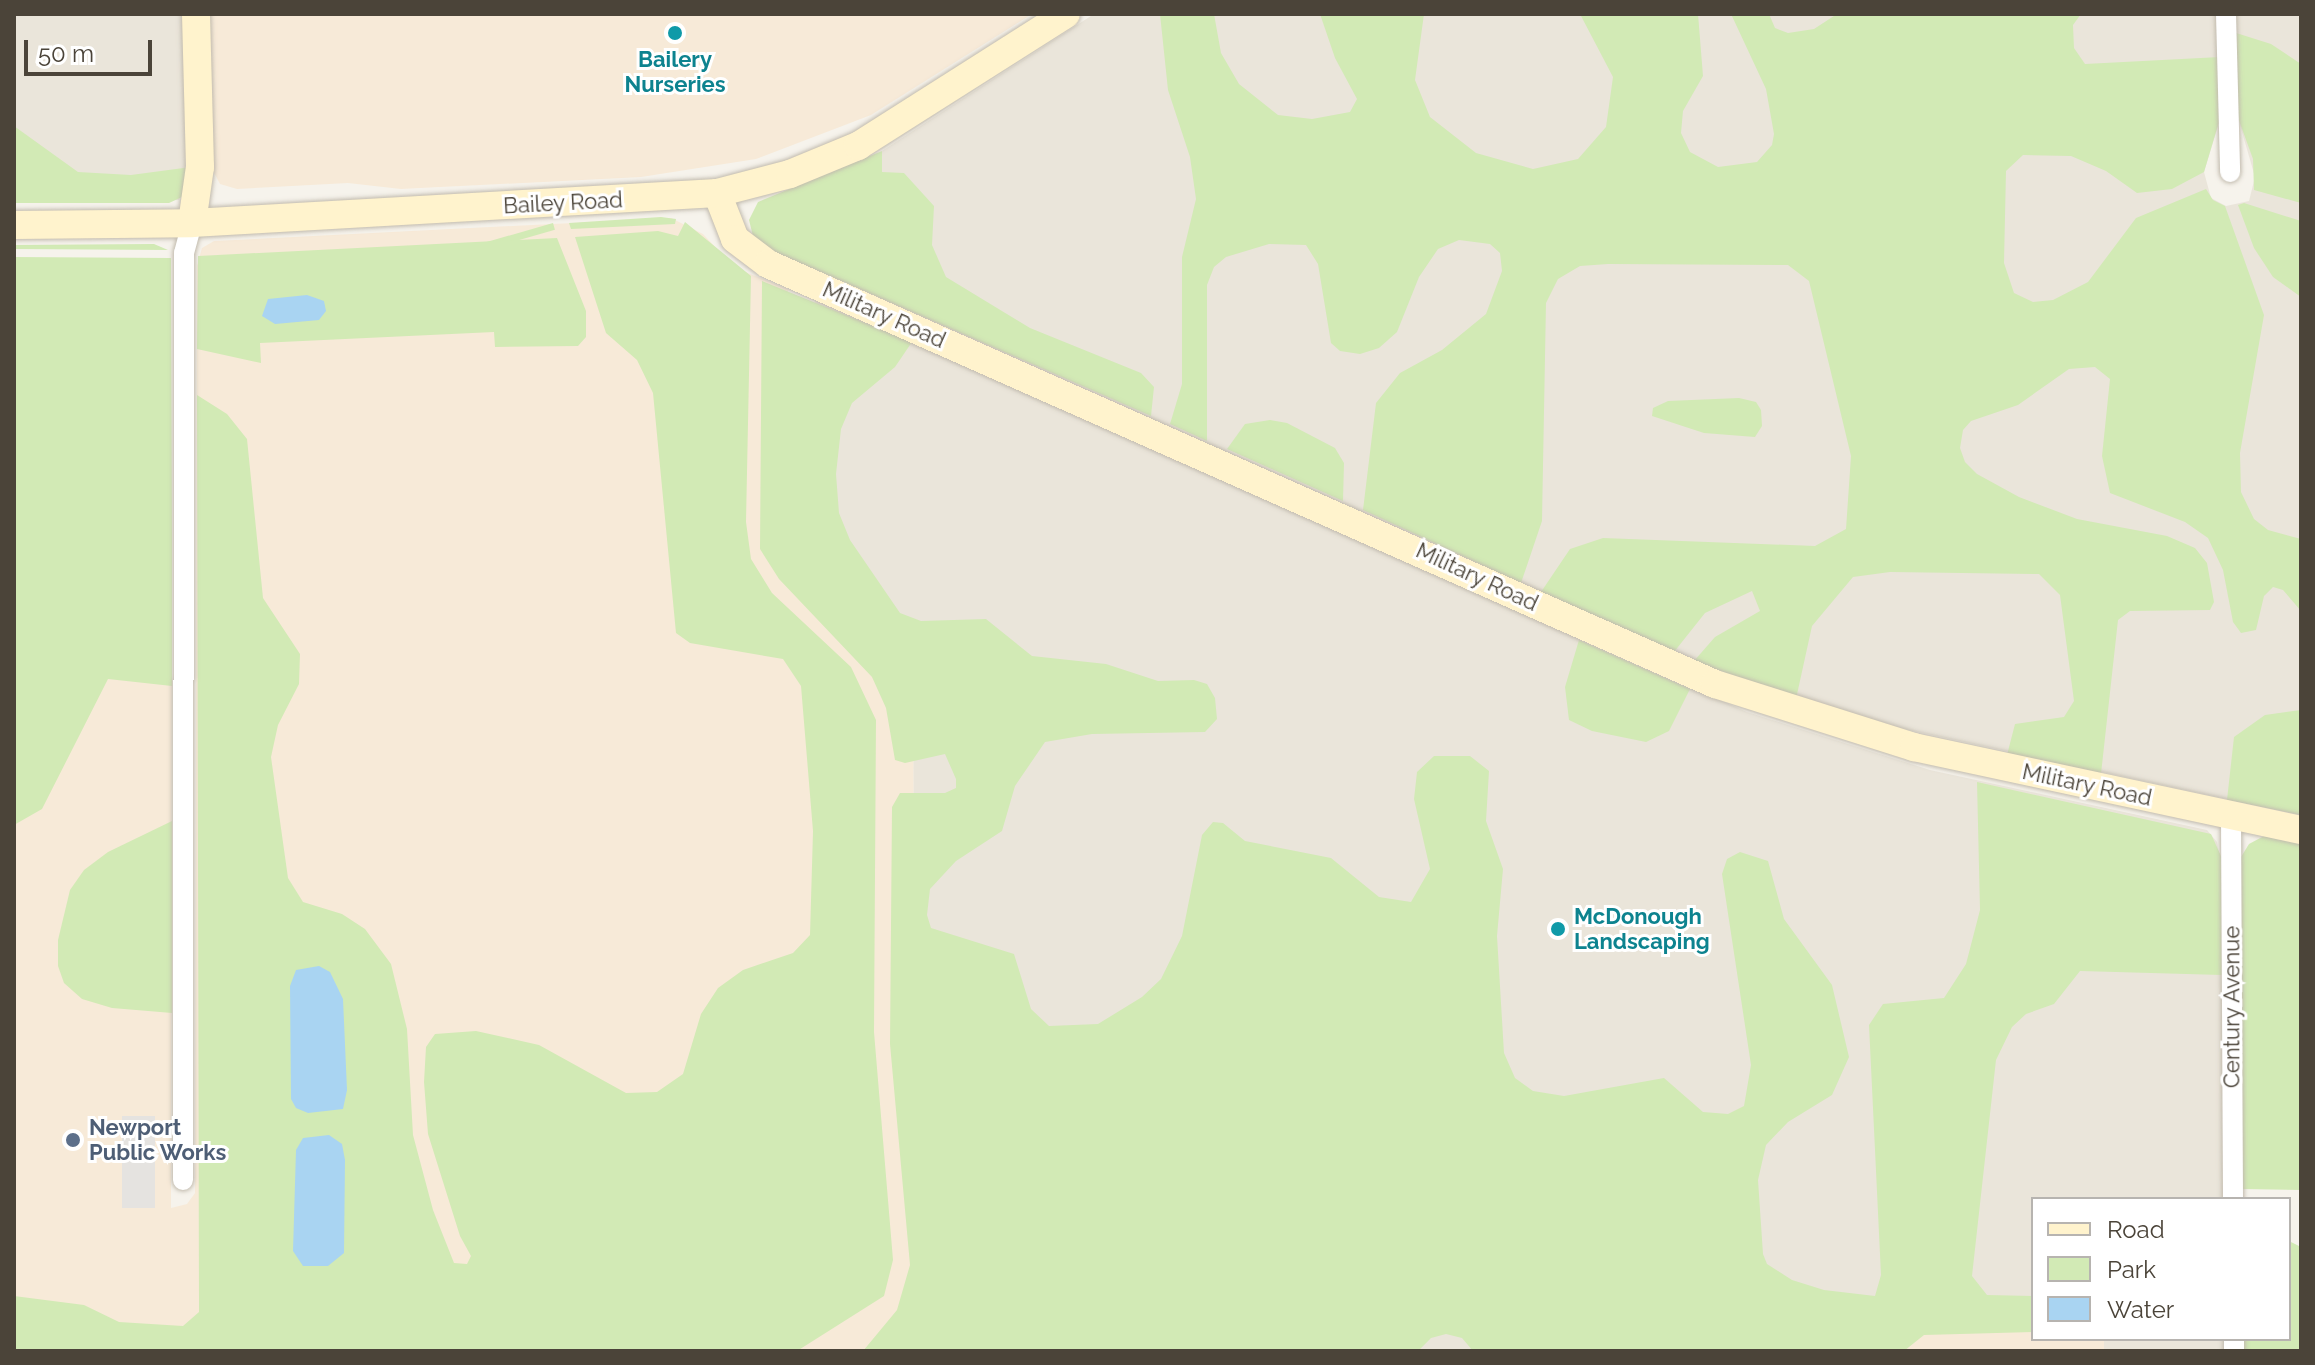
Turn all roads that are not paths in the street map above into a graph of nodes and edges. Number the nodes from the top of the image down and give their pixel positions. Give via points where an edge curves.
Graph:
1 (196, 14) edge
2 (1066, 14) edge
3 (2226, 14) edge
4 (2230, 172) dead end
5 (717, 193) junction
6 (192, 223) junction
7 (14, 225) edge
8 (2231, 815) junction
9 (2301, 830) edge
10 (183, 1180) dead end
11 (2233, 1197) edge

1 - 6 street via 200,167
2 - 5 street, Bailey Road via 868,140 807,168
3 - 4 street
5 - 6 street, Bailey Road
5 - 8 street, Military Road via 735,239 768,264 1310,500 1694,676 1870,736
6 - 7 street, Bailey Road
6 - 10 street via 184,253
8 - 9 street, Military Road
8 - 11 street, Century Avenue

